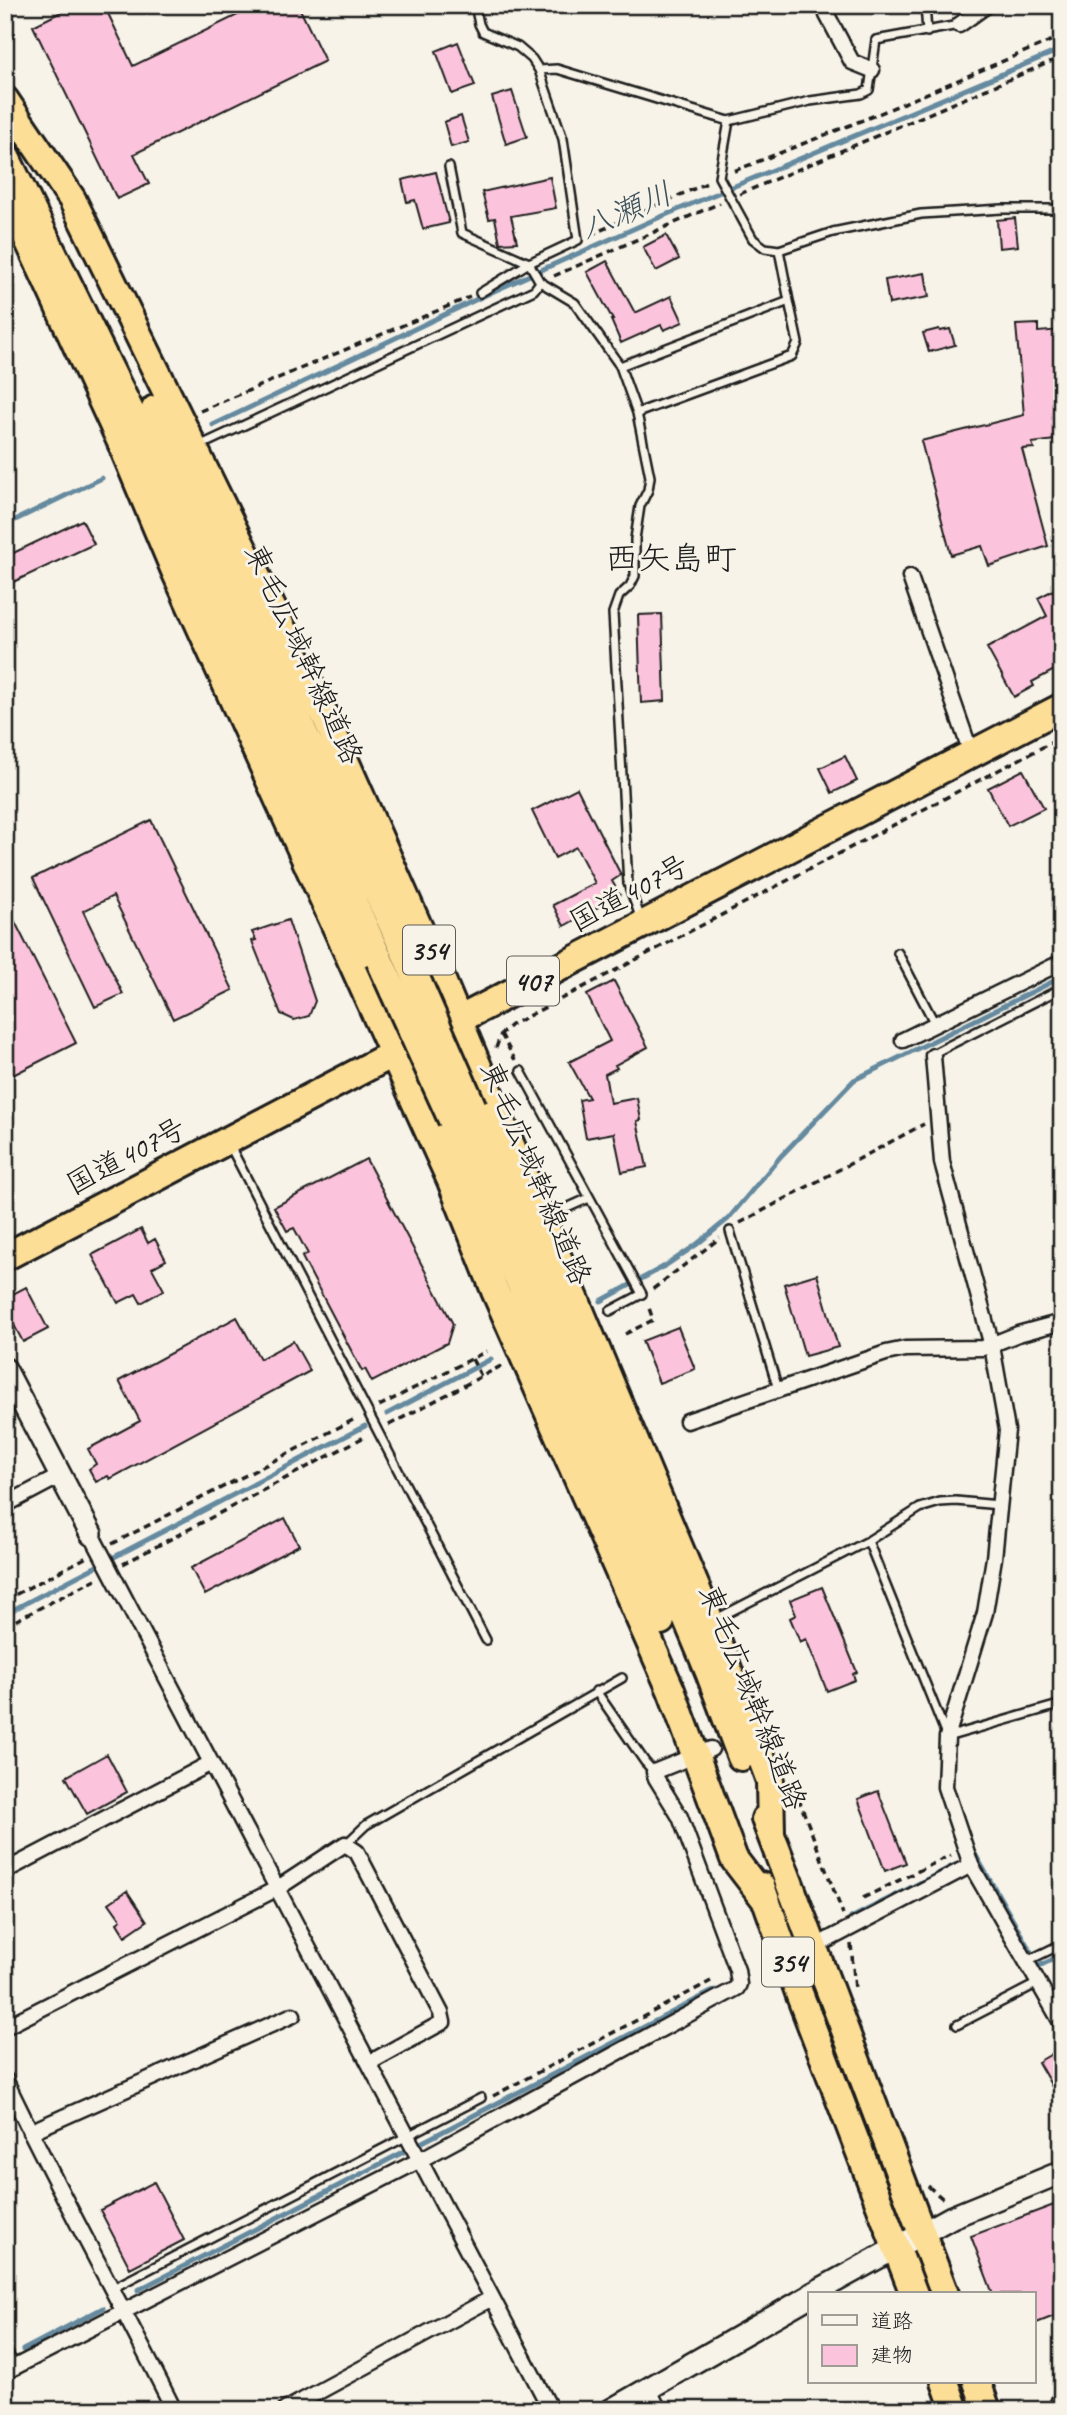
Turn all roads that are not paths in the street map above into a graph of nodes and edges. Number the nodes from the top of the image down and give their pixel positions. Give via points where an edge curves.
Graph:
1 (475, 5) edge
2 (826, 5) edge
3 (925, 5) edge
4 (987, 5) edge
5 (959, 25) joint
6 (927, 32) junction
7 (539, 70) junction
8 (872, 70) junction
9 (5, 101) edge
10 (729, 121) junction
11 (5, 155) edge
12 (449, 167) dead end
13 (5, 186) edge
14 (1062, 209) edge
15 (779, 250) junction
16 (531, 265) junction
17 (540, 282) junction
18 (480, 293) road end
19 (789, 301) junction
20 (620, 366) junction
21 (637, 413) junction
22 (194, 449) junction
23 (910, 577) dead end
24 (1062, 707) edge
25 (971, 754) junction
26 (643, 923) junction
27 (391, 953) junction
28 (898, 953) dead end
29 (1062, 962) edge
30 (1062, 988) edge
31 (459, 1019) junction
32 (935, 1024) junction
33 (903, 1040) dead end
34 (394, 1054) junction
35 (933, 1056) joint
36 (521, 1071) road end
37 (463, 1114) junction
38 (227, 1140) junction
39 (589, 1198) junction
40 (543, 1219) junction
41 (730, 1231) dead end
42 (5, 1257) edge
43 (610, 1311) dead end
44 (1062, 1321) edge
45 (992, 1346) junction
46 (5, 1369) edge
47 (778, 1390) junction
48 (687, 1421) dead end
49 (60, 1476) junction
50 (5, 1505) edge
51 (999, 1505) junction
52 (90, 1534) joint
53 (868, 1541) junction
54 (710, 1621) junction
55 (485, 1640) dead end
56 (622, 1678) dead end
57 (596, 1691) junction
58 (1062, 1704) edge
59 (947, 1737) junction
60 (704, 1752) junction
61 (211, 1763) junction
62 (654, 1772) junction
63 (771, 1834) junction
64 (345, 1844) junction
65 (971, 1865) junction
66 (5, 1871) edge
67 (278, 1888) junction
68 (1062, 1944) edge
69 (814, 1947) junction
70 (1026, 1961) junction
71 (1038, 1983) junction
72 (293, 2015) dead end
73 (1062, 2024) edge
74 (957, 2025) dead end
75 (5, 2027) edge
76 (369, 2063) junction
77 (5, 2079) edge
78 (481, 2098) road end
79 (30, 2132) junction
80 (407, 2135) junction
81 (420, 2160) junction
82 (1062, 2172) edge
83 (923, 2231) junction
84 (897, 2245) junction
85 (113, 2288) junction
86 (816, 2292) edge
87 (913, 2292) edge
88 (945, 2292) edge
89 (808, 2297) edge
90 (492, 2298) junction
91 (125, 2311) junction
92 (8, 2365) edge
93 (946, 2384) edge
94 (978, 2384) edge
95 (648, 2388) junction
96 (1062, 2395) edge
97 (288, 2409) edge
98 (174, 2410) edge
99 (551, 2410) edge
100 (611, 2410) edge
101 (659, 2410) edge
102 (954, 2410) edge
103 (987, 2410) edge
104 (1055, 2410) edge

1 - 7 lane via 483,32 518,47
2 - 8 street via 852,62
3 - 6 lane
4 - 5 street
5 - 6 lane
6 - 8 lane via 876,40
7 - 10 lane via 557,69
7 - 16 lane via 563,139 578,240
8 - 10 lane via 869,90 861,94
9 - 22 highway, 354 via 72,199
9 - 27 highway, 東毛広域幹線道路 / 354 via 124,345
10 - 15 lane via 720,180 753,239 765,248
11 - 27 highway, 東毛広域幹線道路 / 354
12 - 16 lane via 462,233
13 - 34 highway, 354
14 - 15 lane via 921,214
15 - 19 lane
16 - 17 lane
16 - 18 lane
17 - 20 lane via 575,303
17 - 22 lane via 534,290
19 - 20 lane
19 - 21 lane via 798,342 792,356
20 - 21 lane
21 - 26 lane via 650,477 640,506 635,576 619,596 613,613 628,884
22 - 31 highway, 354 via 327,720
23 - 25 street
24 - 25 highway, 国道407号 / 407
25 - 26 highway, 国道407号 / 407
26 - 31 highway, 国道407号 / 407
27 - 37 highway, 東毛広域幹線道路 / 354, bridge
28 - 32 lane
29 - 32 street
30 - 35 lane
31 - 34 highway, 国道407号 / 407
31 - 40 highway, 354
32 - 33 street
34 - 38 highway, 国道407号 / 407
34 - 60 highway, 354 via 666,1677
35 - 45 street via 942,1162
36 - 39 lane
37 - 60 highway, 東毛広域幹線道路 / 354 via 679,1664
37 - 63 highway, 東毛広域幹線道路 / 354 via 709,1672
38 - 42 highway, 国道407号 / 407
38 - 55 lane
39 - 40 lane
39 - 43 lane via 642,1294
40 - 54 highway, 354
41 - 47 lane
44 - 45 street
45 - 47 street via 905,1349
45 - 51 street via 1007,1430
46 - 49 street
47 - 48 street
49 - 50 street
49 - 52 street
51 - 53 lane via 940,1502 920,1508
51 - 59 street via 985,1613
52 - 61 street
53 - 54 lane
53 - 59 lane
54 - 63 highway, 354 via 770,1781
56 - 57 lane
57 - 62 lane
57 - 64 lane via 366,1825
58 - 59 lane
59 - 65 street via 945,1787
60 - 62 street
60 - 84 highway, 354 via 734,1859 767,1902
61 - 66 street
61 - 67 street
62 - 81 street via 680,1817 737,1969 737,1988
63 - 69 highway, 東毛広域幹線道路 / 354
64 - 67 street
64 - 76 street via 358,1852 443,2022
65 - 69 street
65 - 70 street
67 - 75 street
67 - 76 street
68 - 70 lane
69 - 83 highway, 東毛広域幹線道路 / 354
70 - 71 street
71 - 73 street
71 - 74 lane
72 - 79 street
76 - 80 street
77 - 79 street
78 - 80 lane
79 - 85 street
80 - 81 street
80 - 85 lane
81 - 90 street
81 - 91 street
82 - 83 street
83 - 84 street
83 - 88 highway, 東毛広域幹線道路 / 354
84 - 86 street
84 - 87 highway, 354
85 - 91 street
89 - 95 street
90 - 97 street
90 - 99 street
91 - 92 street
91 - 98 street
93 - 102 highway
94 - 103 highway
95 - 100 street
95 - 101 street
96 - 104 street

